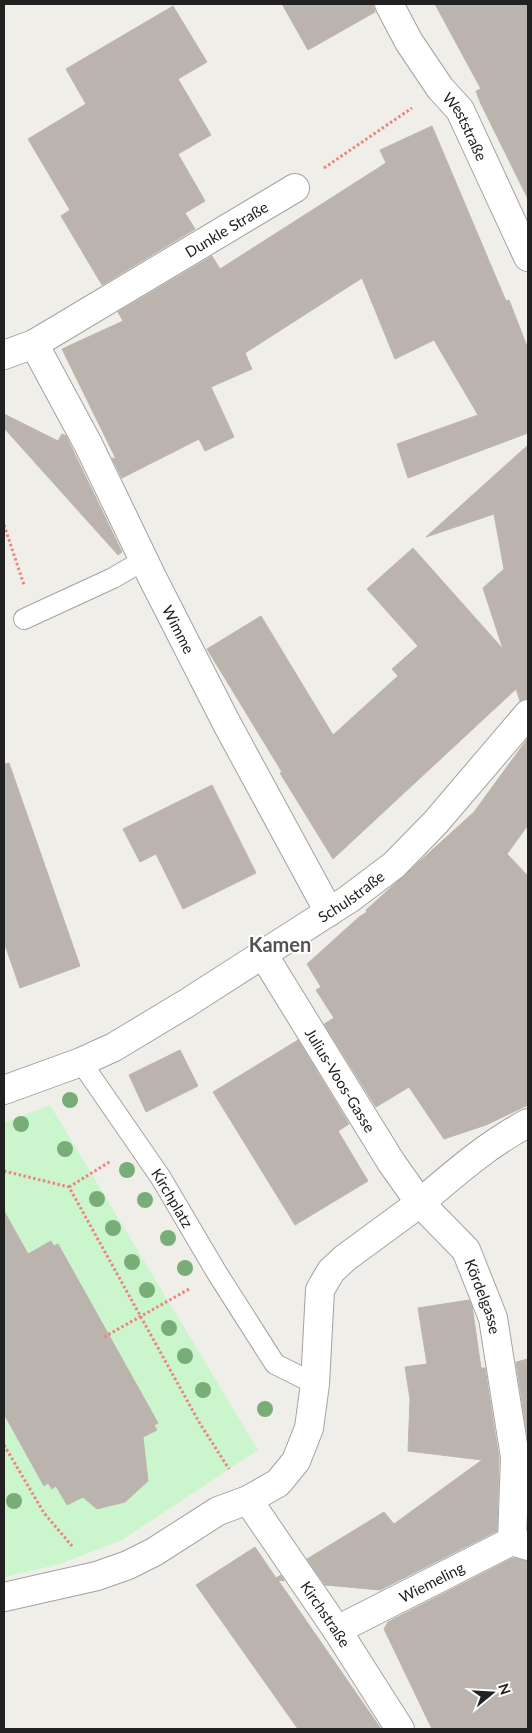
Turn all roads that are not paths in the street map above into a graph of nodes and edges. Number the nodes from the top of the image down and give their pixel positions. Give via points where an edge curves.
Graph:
1 (389, 4) edge
2 (294, 188) road end
3 (528, 257) edge
4 (34, 344) junction
5 (4, 355) edge
6 (144, 560) junction
7 (24, 619) road end
8 (528, 714) edge
9 (339, 905) junction
10 (263, 954) junction
11 (81, 1062) junction
12 (6, 1084) edge
13 (528, 1123) edge
14 (420, 1203) junction
15 (315, 1384) junction
16 (248, 1500) junction
17 (520, 1543) edge
18 (4, 1597) edge
19 (337, 1630) junction
20 (400, 1729) edge

1 - 3 street, Weststraße via 408,42 440,88 460,110
2 - 4 street, Dunkle Straße
4 - 5 street, Dunkle Straße
4 - 6 street, Wimme via 88,444
6 - 7 lane via 114,578
6 - 9 street, Wimme via 226,724
8 - 9 street, Schulstraße via 436,822 394,865
9 - 10 street, Schulstraße
10 - 11 street, Schulstraße via 122,1042
10 - 14 street, Julius-Voos-Gasse via 391,1162
11 - 12 street
11 - 15 lane, Kirchplatz via 161,1178 275,1364
13 - 14 street via 467,1163
14 - 15 street via 331,1271 320,1290
14 - 17 street, Kördelgasse via 466,1250 493,1318 514,1457
15 - 16 street via 309,1428 296,1462 278,1484
16 - 18 street via 218,1510 128,1565 97,1576
16 - 19 street, Kirchstraße
17 - 19 street, Wiemeling
19 - 20 street, Kirchstraße

